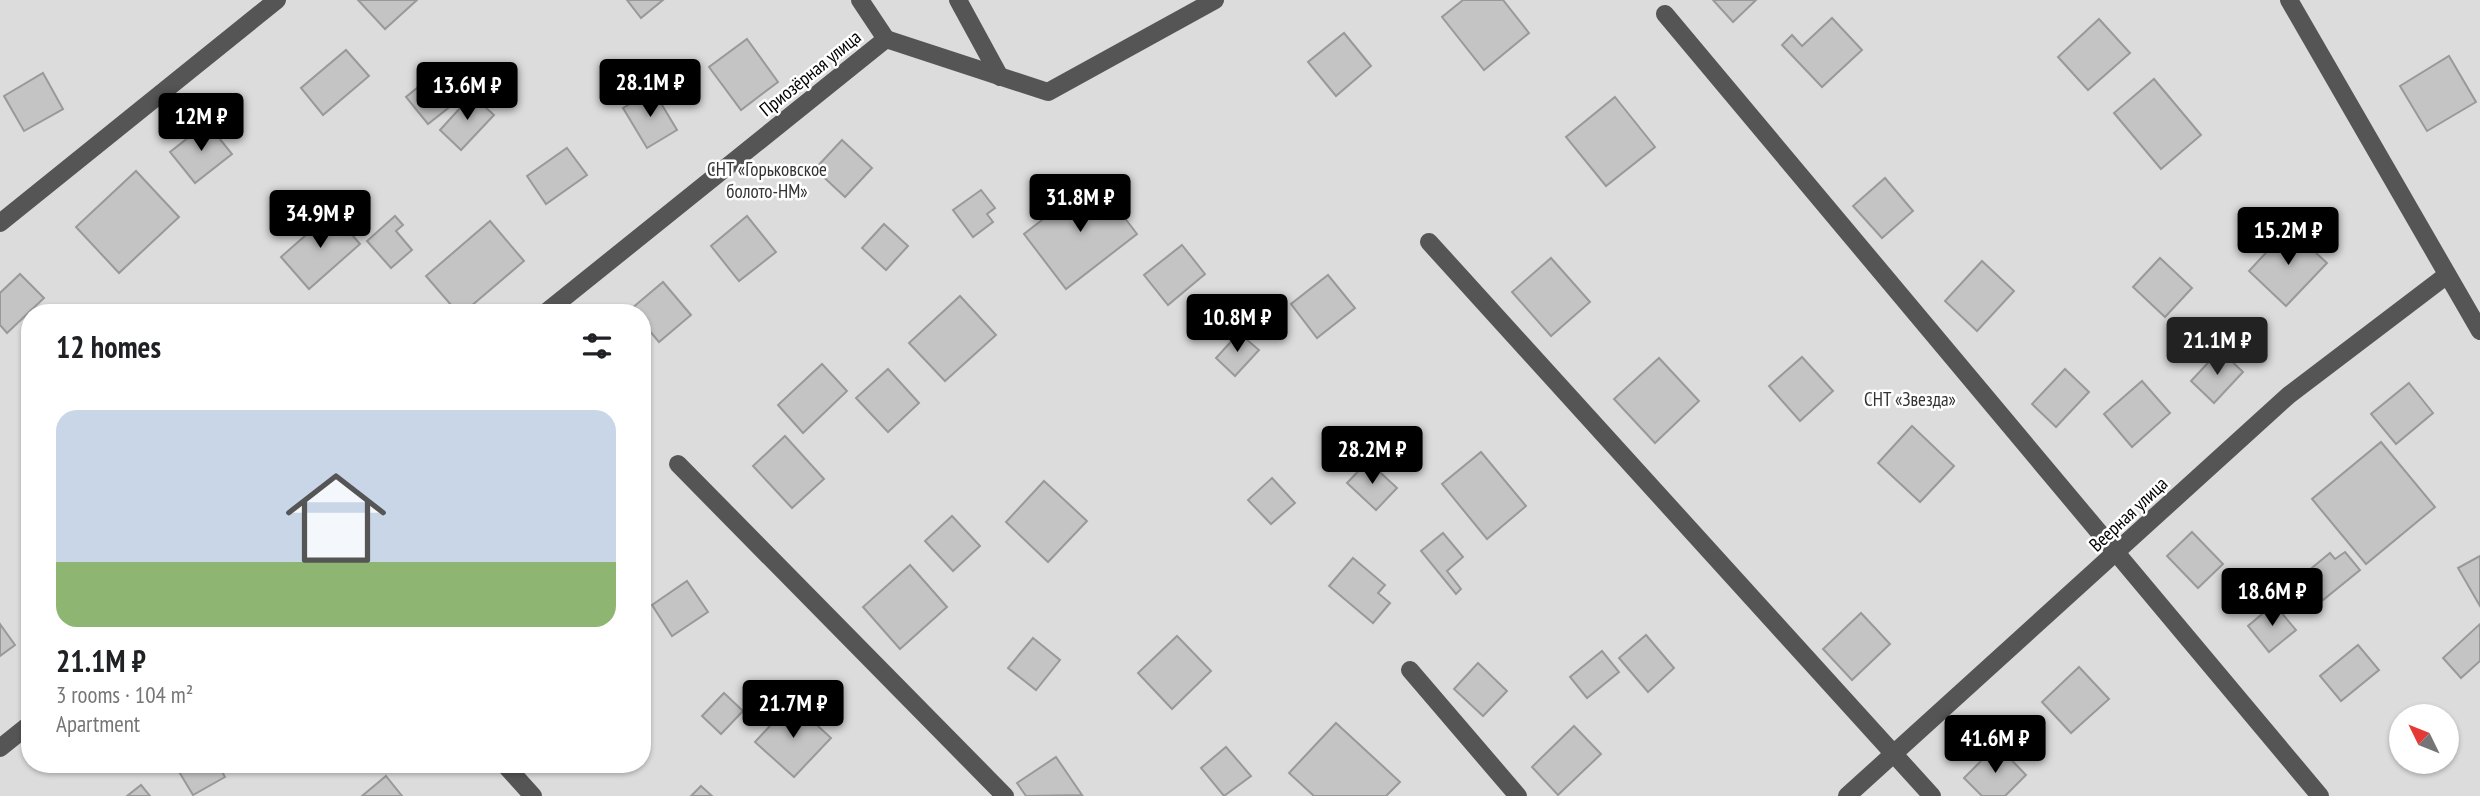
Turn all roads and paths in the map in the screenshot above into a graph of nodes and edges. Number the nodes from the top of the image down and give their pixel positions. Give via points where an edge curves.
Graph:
1 (276, 0) edge
2 (860, 0) edge
3 (958, 0) edge
4 (1215, 0) edge
5 (2289, 0) edge
6 (1665, 14) dead end
7 (886, 39) junction
8 (1000, 77) junction
9 (0, 223) edge
10 (1429, 242) dead end
11 (2447, 275) junction
12 (556, 304) edge
13 (2480, 331) edge
14 (678, 464) dead end
15 (2117, 553) junction
16 (1410, 670) dead end
17 (21, 731) edge
18 (0, 748) edge
19 (1894, 754) junction
20 (512, 773) edge
21 (533, 796) edge
22 (1005, 796) edge
23 (1518, 796) edge
24 (1847, 796) edge
25 (1932, 796) edge
26 (2320, 796) edge

1 - 9 street
2 - 7 street
3 - 8 street
4 - 8 street, Приозёрная улица via 1048,92
5 - 11 street
6 - 15 street
7 - 8 street, Приозёрная улица
7 - 12 street, Приозёрная улица
10 - 19 street
11 - 13 street
11 - 15 street, Веерная улица via 2289,395
14 - 22 street
15 - 19 street, Веерная улица
15 - 26 street
16 - 23 street
17 - 18 street
19 - 24 street, Веерная улица
19 - 25 street
20 - 21 street

